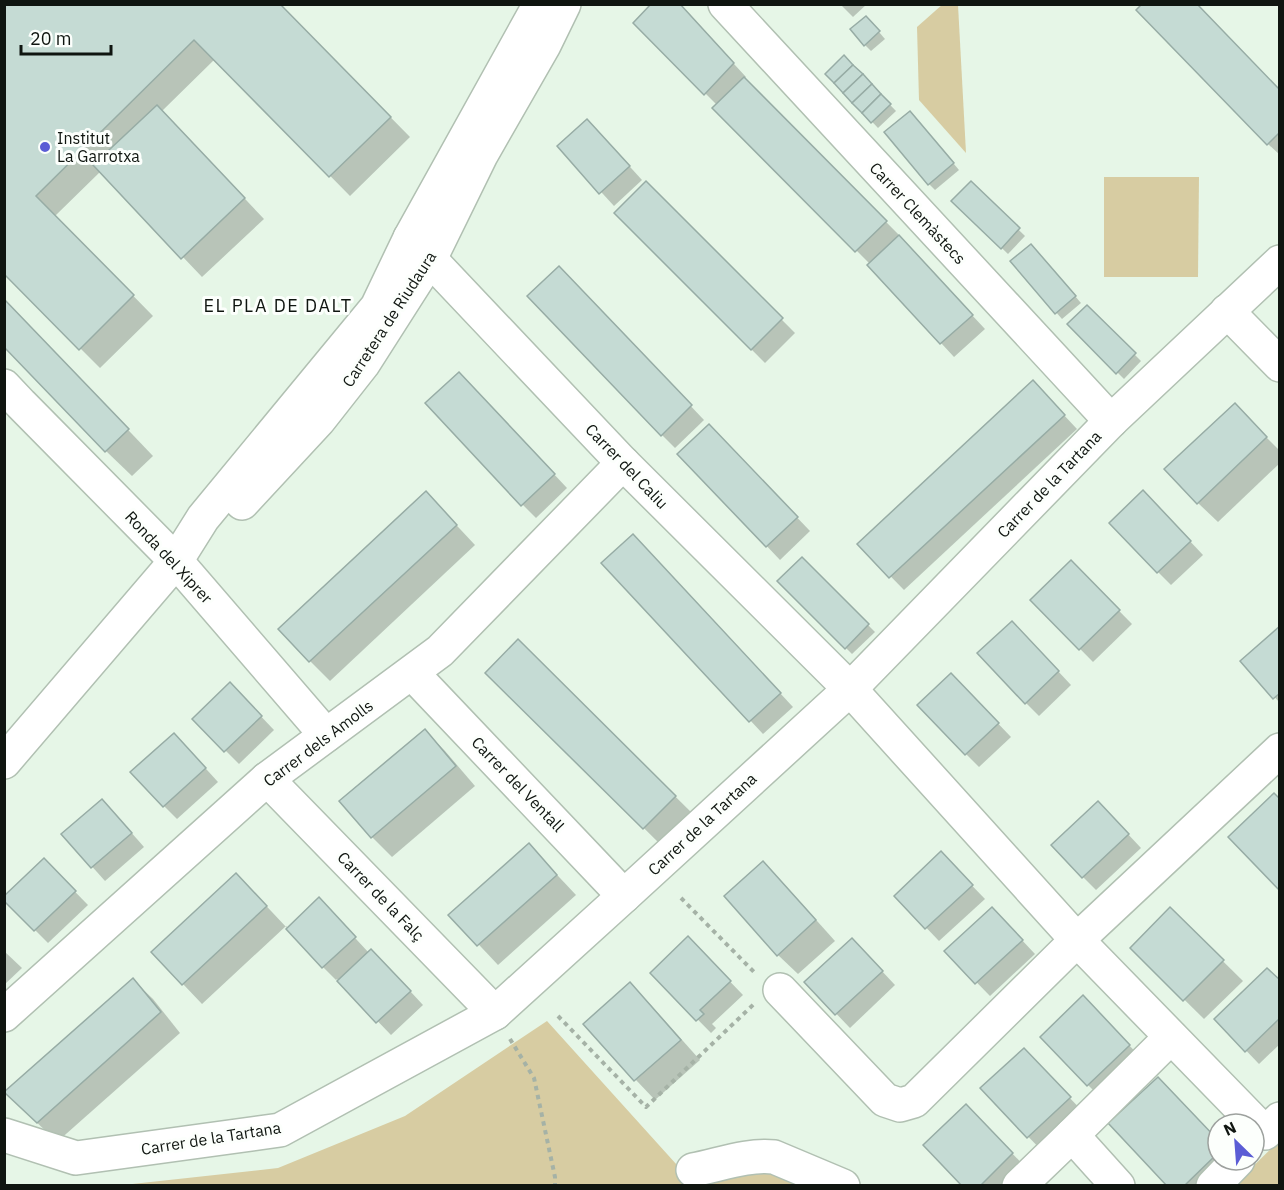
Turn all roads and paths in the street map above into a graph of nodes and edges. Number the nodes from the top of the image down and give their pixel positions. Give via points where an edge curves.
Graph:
1 (540, 4) edge
2 (564, 4) edge
3 (724, 4) edge
4 (540, 49) junction
5 (420, 249) junction
6 (1280, 262) edge
7 (1227, 311) junction
8 (1280, 365) edge
9 (10, 404) edge
10 (1111, 421) junction
11 (623, 463) junction
12 (176, 561) junction
13 (412, 672) junction
14 (849, 689) junction
15 (326, 735) junction
16 (1279, 752) edge
17 (4, 762) edge
18 (267, 779) junction
19 (624, 896) junction
20 (681, 898) dead end
21 (1077, 940) junction
22 (768, 989) junction
23 (495, 1013) junction
24 (4, 1015) edge
25 (558, 1016) dead end
26 (1171, 1037) junction
27 (1246, 1112) edge
28 (4, 1135) edge
29 (1072, 1136) junction
30 (693, 1170) dead end
31 (1226, 1172) edge
32 (555, 1185) edge
33 (843, 1185) edge
34 (1019, 1185) edge
35 (1118, 1185) edge
36 (1213, 1185) edge

1 - 4 street, Carretera de Riudaura
2 - 4 street, Carretera de Riudaura
3 - 10 street, Carrer Clemàstecs
4 - 5 street, Carretera de Riudaura
5 - 11 street, Carrer del Caliu
5 - 12 street, Carretera de Riudaura via 363,364 319,420 219,528
6 - 7 street, Carrer de la Tartana
7 - 8 street
7 - 10 street, Carrer de la Tartana
9 - 12 street, Ronda del Xiprer
10 - 14 street, Carrer de la Tartana
11 - 13 street, Carrer dels Amolls via 440,651
11 - 14 street, Carrer del Caliu
12 - 15 street, Ronda del Xiprer
12 - 17 street, Carretera de Riudaura
13 - 15 street, Carrer dels Amolls
13 - 19 street, Carrer del Ventall
14 - 19 street, Carrer de la Tartana
14 - 21 street, Carrer del Caliu
15 - 18 street, Carrer dels Amolls
16 - 21 street
18 - 23 street, Carrer de la Falç
18 - 24 street, Carrer dels Amolls
19 - 23 street, Carrer de la Tartana
20 - 22 path
21 - 22 street via 914,1101 900,1105 885,1100
21 - 26 street, Carrer del Caliu
22 - 25 path via 646,1107
23 - 28 street, Carrer de la Tartana via 280,1130 75,1158
23 - 32 path via 534,1078
26 - 27 street, Carrer del Caliu
26 - 29 street
29 - 34 street
29 - 35 street
30 - 33 street via 765,1156
31 - 36 street

